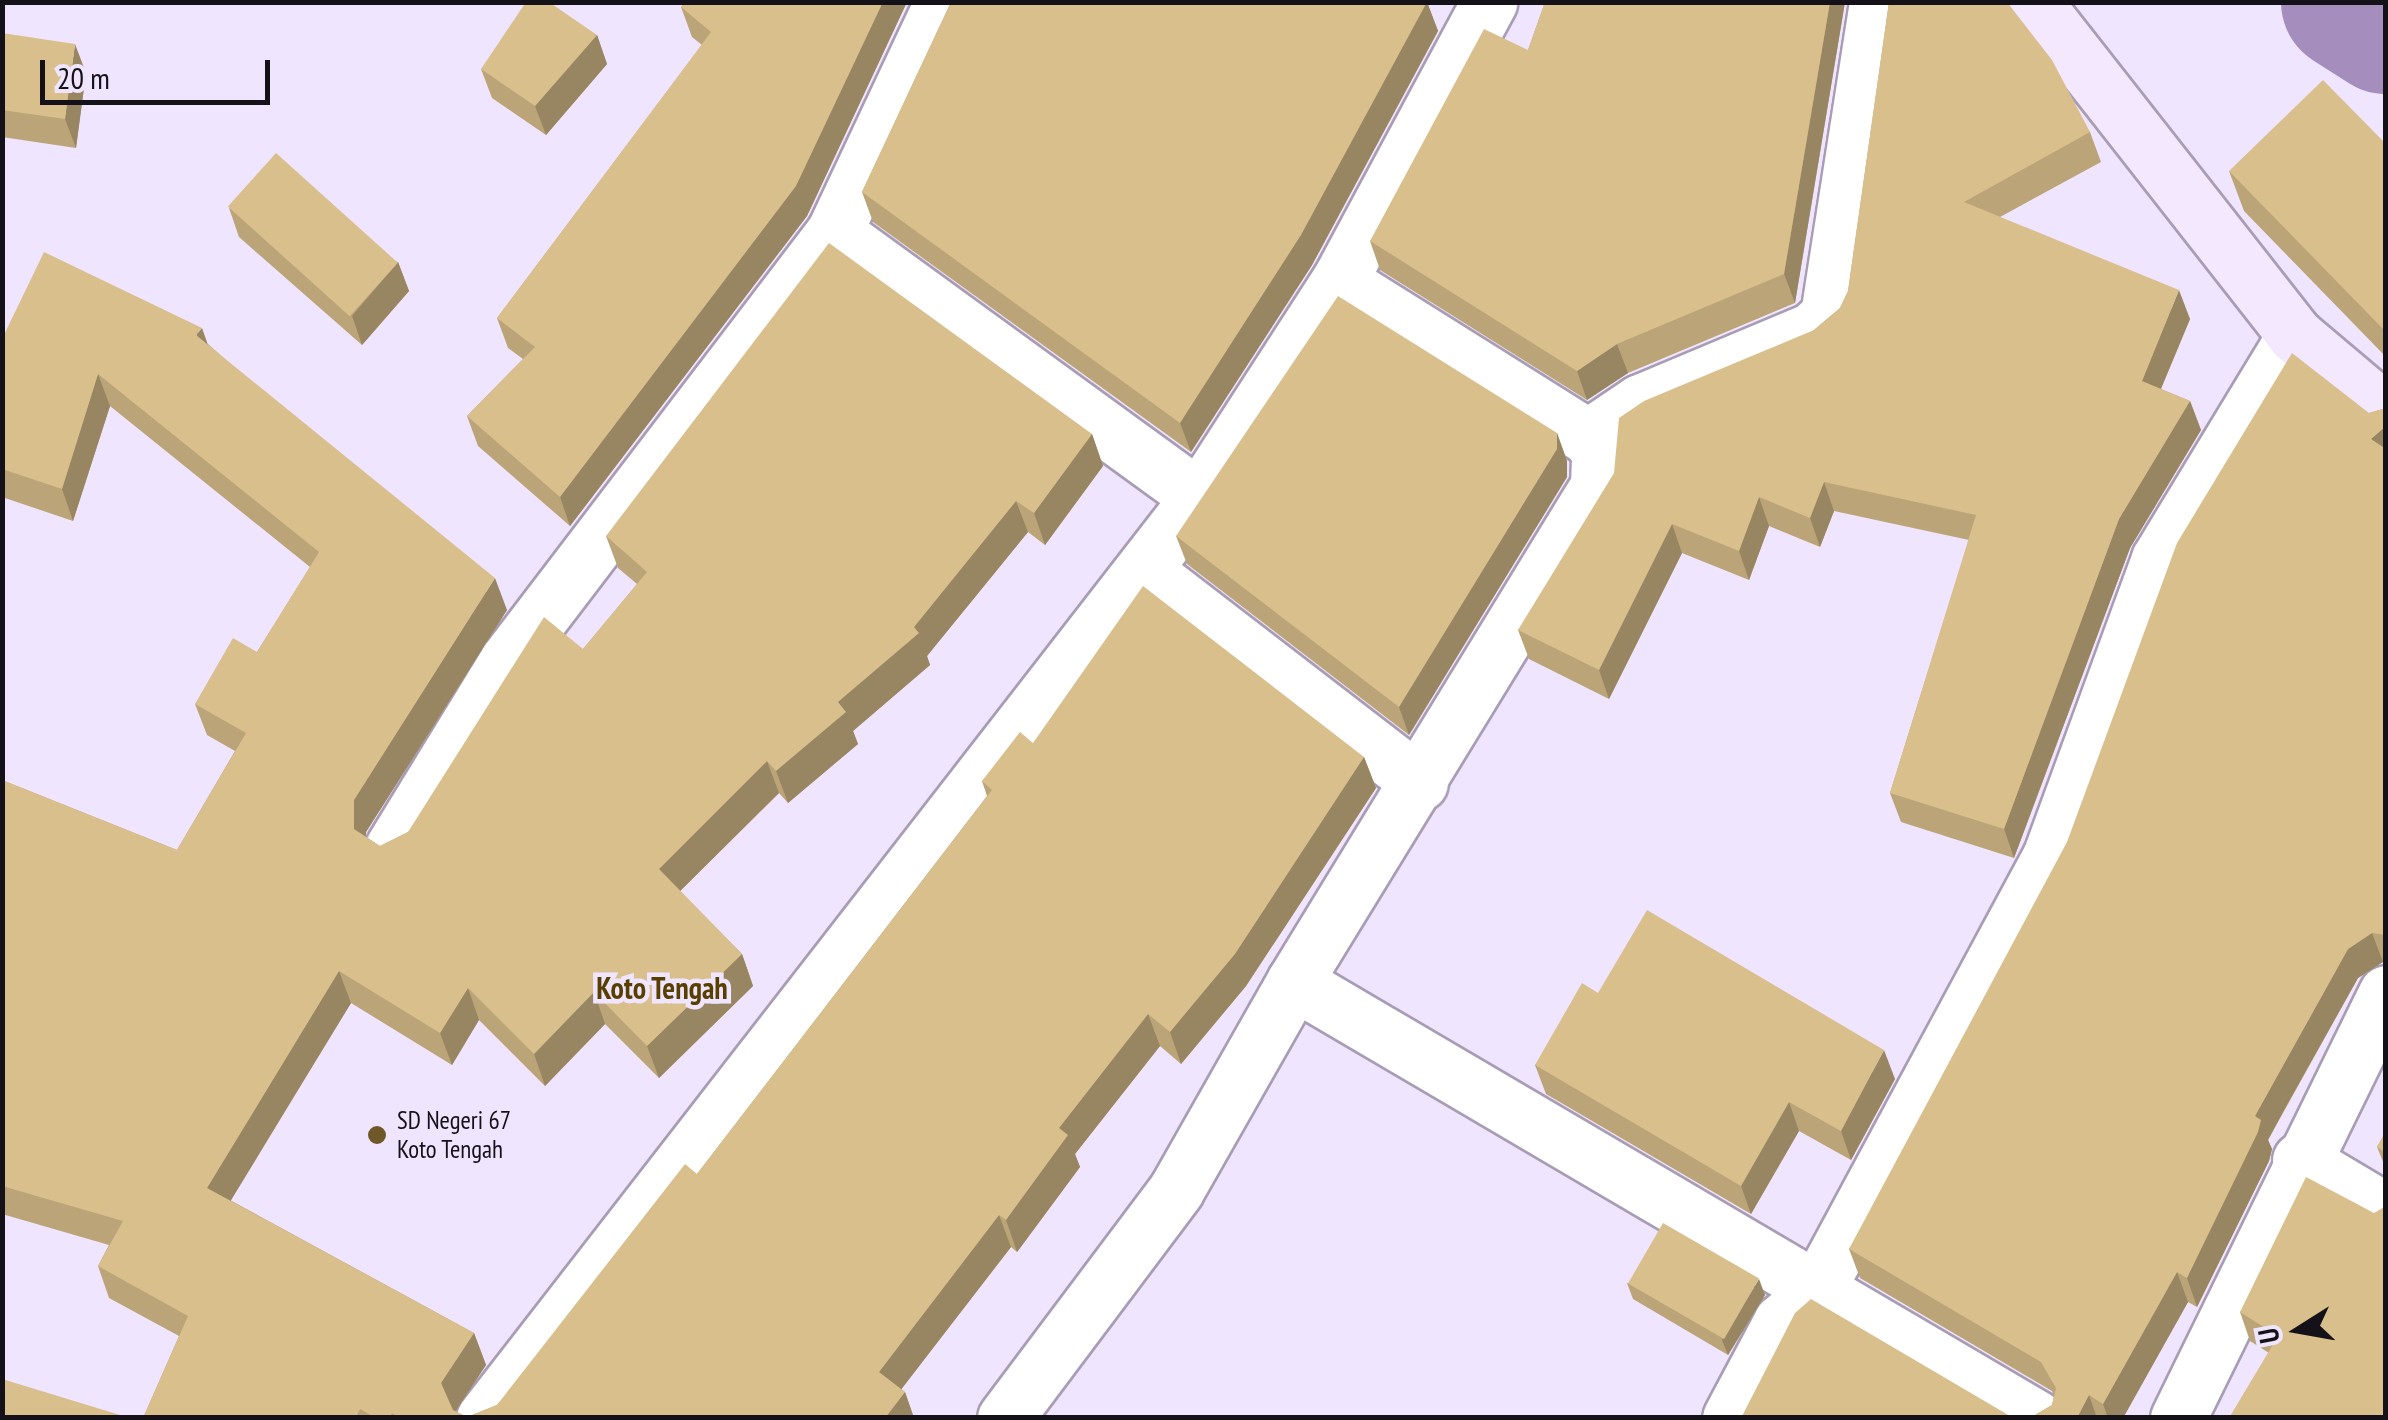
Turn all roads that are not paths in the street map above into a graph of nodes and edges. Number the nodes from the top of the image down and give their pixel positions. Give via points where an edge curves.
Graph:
1 (942, 2) edge
2 (1488, 2) edge
3 (1877, 2) edge
4 (2034, 2) edge
5 (834, 232) junction
6 (1339, 281) junction
7 (2295, 334) junction
8 (2386, 412) edge
9 (1588, 437) junction
10 (1199, 497) junction
11 (1145, 571) junction
12 (1420, 783) junction
13 (393, 848) edge
14 (1294, 982) junction
15 (2386, 993) edge
16 (2300, 1160) junction
17 (2386, 1211) edge
18 (1815, 1293) junction
19 (484, 1418) edge
20 (1005, 1418) edge
21 (1730, 1418) edge
22 (2036, 1418) edge
23 (2178, 1418) edge

1 - 5 street
2 - 6 street
3 - 9 street via 1828,315 1812,330 1640,402
4 - 7 street
5 - 10 street
5 - 13 street via 507,661
6 - 9 street
6 - 10 street
7 - 8 street
7 - 18 street via 2159,559 2050,857
9 - 12 street via 1602,468 1598,486
10 - 11 street
11 - 12 street
11 - 19 street
12 - 14 street
14 - 18 street
14 - 20 street via 1176,1190
15 - 16 street
16 - 17 street
16 - 23 street
18 - 21 street via 1781,1322
18 - 22 street

